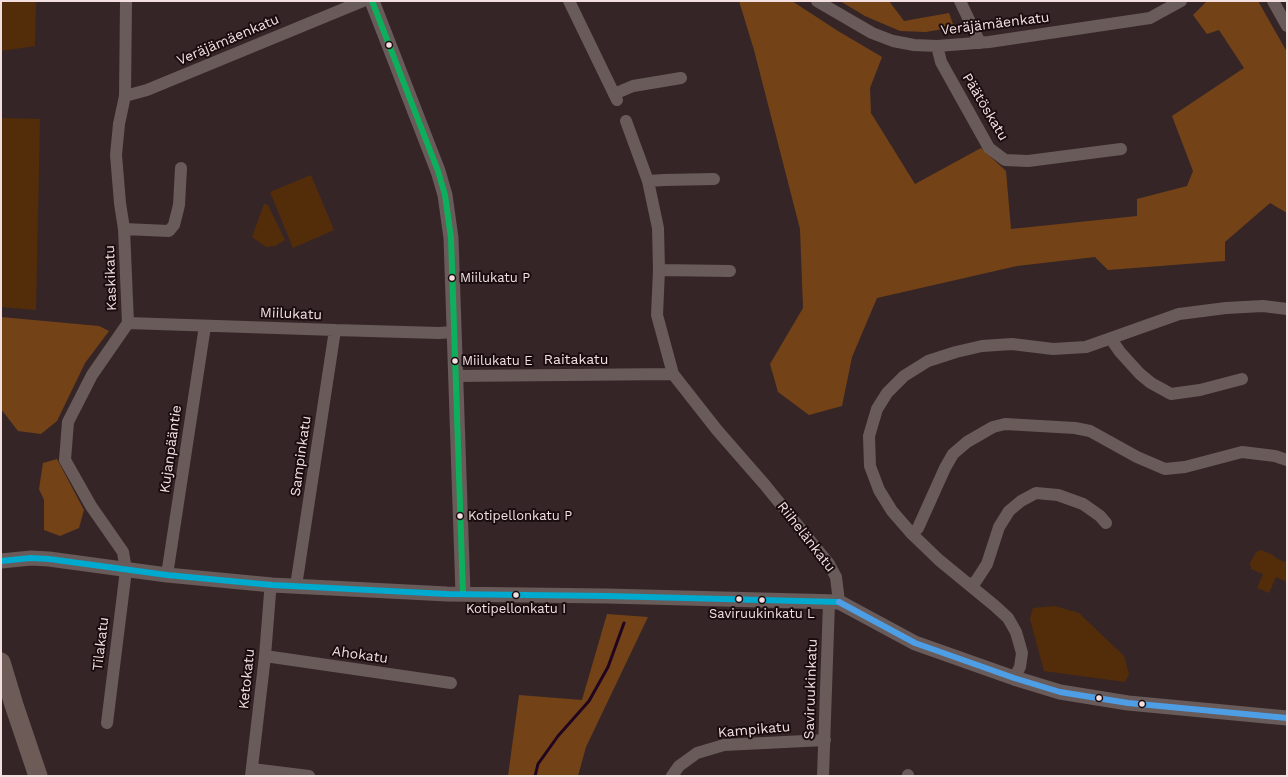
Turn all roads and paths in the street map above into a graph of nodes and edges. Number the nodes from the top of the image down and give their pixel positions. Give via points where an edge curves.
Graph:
1 (126, 1) edge
2 (363, 1) edge
3 (372, 1) edge
4 (817, 1) edge
5 (960, 1) edge
6 (1181, 1) edge
7 (1273, 1) edge
8 (571, 2) edge
9 (1287, 26) edge
10 (980, 43) junction
11 (937, 46) junction
12 (681, 78) dead end
13 (125, 96) junction
14 (626, 121) dead end
15 (1121, 149) dead end
16 (181, 168) dead end
17 (714, 179) dead end
18 (648, 181) junction
19 (124, 229) junction
20 (659, 270) junction
21 (730, 271) dead end
22 (1287, 309) edge
23 (128, 323) junction
24 (204, 326) junction
25 (334, 330) junction
26 (454, 332) junction
27 (1111, 339) junction
28 (673, 374) junction
29 (455, 376) junction
30 (1242, 380) dead end
31 (1287, 460) edge
32 (1106, 523) dead end
33 (912, 534) junction
34 (1, 561) edge
35 (126, 570) junction
36 (167, 576) junction
37 (272, 585) junction
38 (970, 585) junction
39 (296, 586) junction
40 (463, 594) junction
41 (834, 602) junction
42 (265, 656) junction
43 (1, 662) edge
44 (1014, 678) junction
45 (451, 683) dead end
46 (1287, 718) edge
47 (107, 722) dead end
48 (825, 740) junction
49 (251, 772) edge
50 (38, 776) edge
51 (309, 776) edge
52 (672, 776) edge
53 (823, 776) edge

1 - 13 street, Kaskikatu
2 - 13 street, Veräjämäenkatu via 147,90
3 - 26 street via 445,195 451,238
4 - 11 street, Veräjämäenkatu via 872,33 893,41
5 - 10 street
6 - 10 street, Veräjämäenkatu via 1150,18
7 - 9 street
8 - 12 street via 616,97 633,86
10 - 11 street, Veräjämäenkatu
11 - 15 street, Päätöskatu via 941,62 989,148 1004,160 1028,161
13 - 19 street, Kaskikatu via 116,155
14 - 18 street, Riihelänkatu
16 - 19 street via 179,205 174,225 169,231
17 - 18 street
18 - 20 street, Riihelänkatu via 658,228
19 - 23 street, Kaskikatu
20 - 21 street
20 - 28 street, Riihelänkatu via 656,315
22 - 27 street via 1241,307 1179,314
23 - 24 street, Miilukatu
23 - 35 street, Kaskikatu via 92,375 68,422 65,460 91,506 123,552
24 - 25 street, Miilukatu
24 - 36 street, Kujanpääntie
25 - 26 street, Miilukatu
25 - 39 street, Sampinkatu
26 - 29 street
27 - 30 street via 1140,374 1171,394
27 - 33 street via 1086,346 1053,349 1012,344 982,346 928,361 904,376 887,393 877,410 869,436 870,466 879,490 892,511
28 - 29 street, Raitakatu
28 - 41 street, Riihelänkatu via 829,564 836,577
29 - 40 street
31 - 33 street via 1242,452 1185,468 1164,469 1090,431 1005,424 993,426 967,442 954,454 918,528
32 - 38 street via 1083,504 1058,495 1036,493 1021,500 1009,511 999,527 987,564 976,581
33 - 38 street
34 - 35 street via 49,559
35 - 36 street
35 - 47 street, Tilakatu
36 - 37 street
37 - 39 street
37 - 42 street, Ketokatu
38 - 44 street via 1008,618 1016,632 1022,653 1020,667
39 - 40 street
40 - 41 street
41 - 44 street via 915,643
41 - 48 street, Saviruukinkatu
42 - 45 street, Ahokatu
42 - 49 street, Ketokatu
43 - 50 main road
44 - 46 street via 1060,692 1128,702
48 - 52 street, Kampikatu via 724,745 697,753 679,766
48 - 53 street, Saviruukinkatu
49 - 51 street

